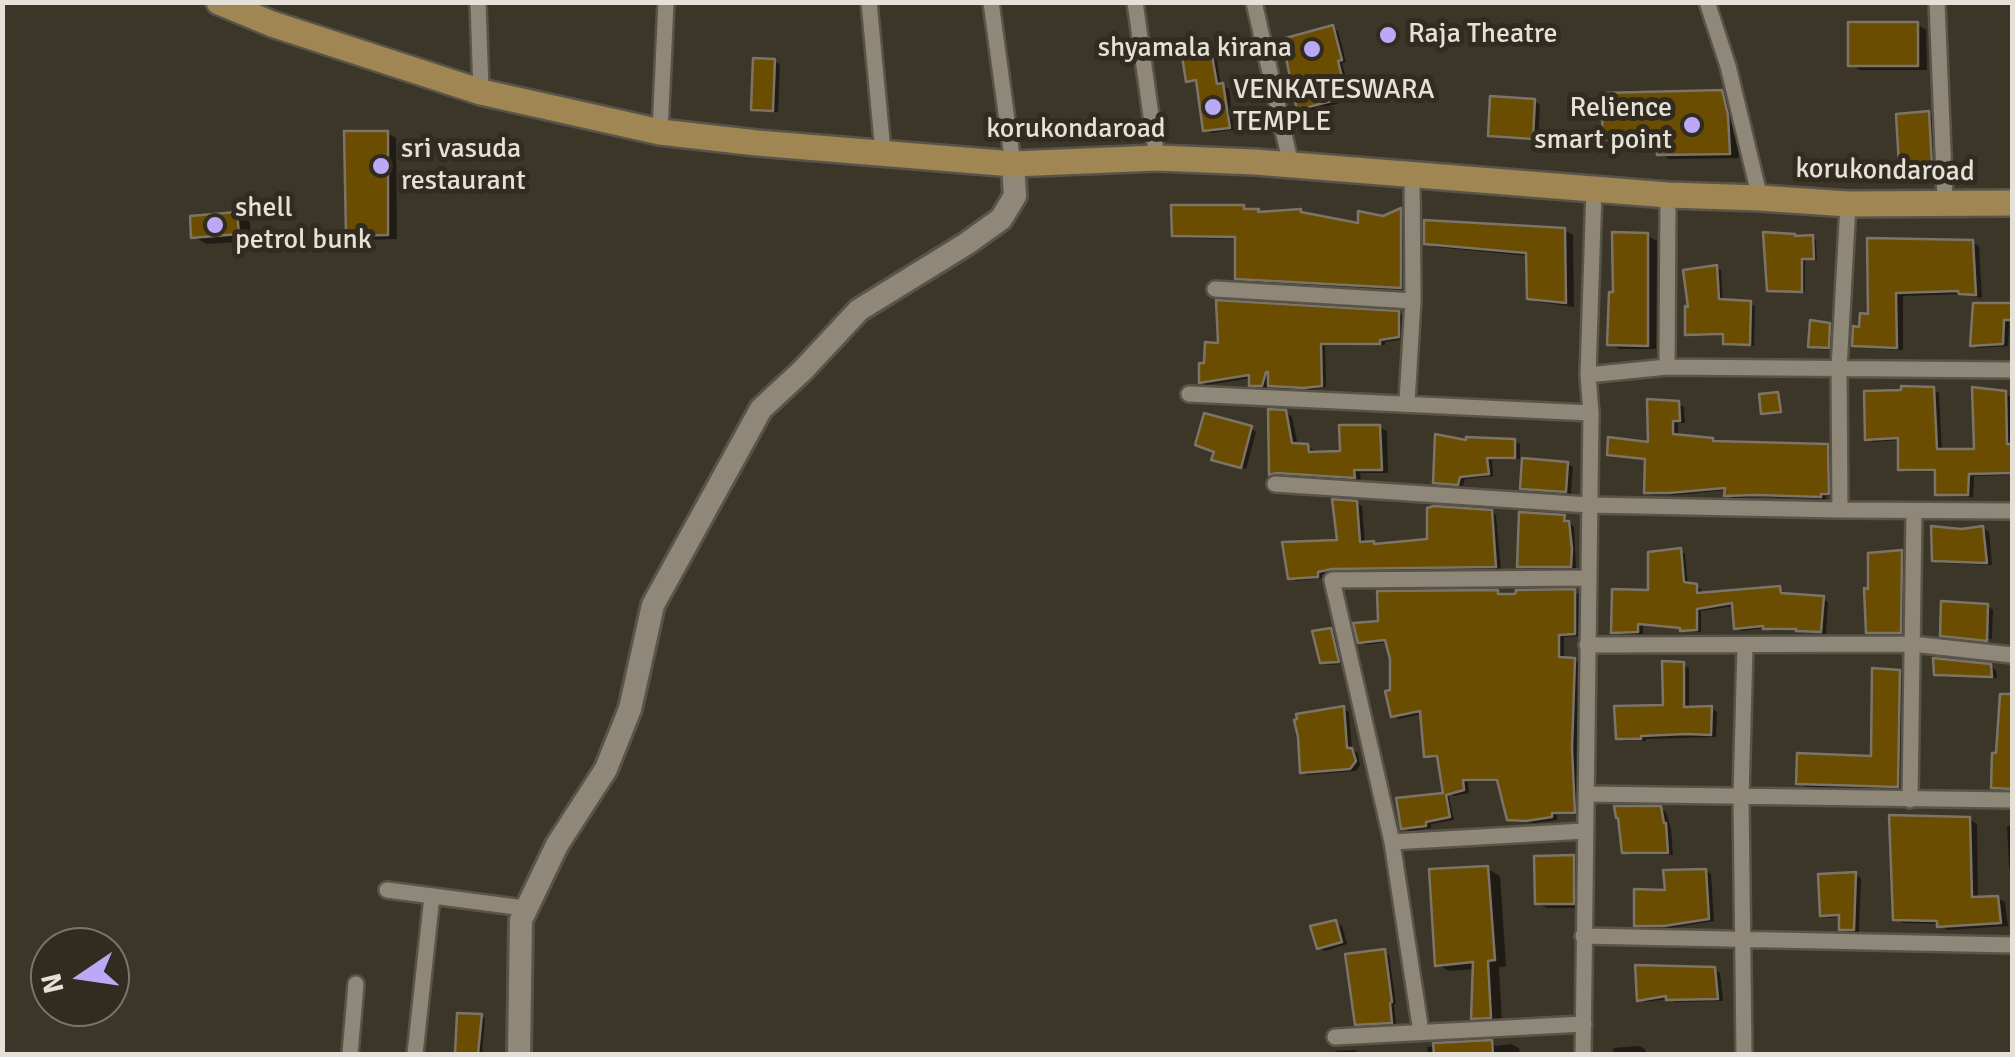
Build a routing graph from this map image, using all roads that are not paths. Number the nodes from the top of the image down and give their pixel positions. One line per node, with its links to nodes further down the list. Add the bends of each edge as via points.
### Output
1 (219, 2): 10 (main road, korukondaroad)
2 (478, 2): 10 (street)
3 (666, 2): 11 (street)
4 (870, 2): 12 (street)
5 (991, 2): 14 (street)
6 (1136, 2): 13 (street)
7 (1254, 2): 15 (street)
8 (1707, 2): 19 (street)
9 (1937, 2): 20 (street)
10 (481, 92): 11 (main road, korukondaroad)
11 (660, 132): 12 (main road, korukondaroad)
12 (883, 152): 14 (main road, korukondaroad)
13 (1157, 158): 14 (main road, korukondaroad); 15 (main road, korukondaroad)
14 (1013, 164): 50 (main road, via 1015,196 1001,220 860,310 760,408 653,605 630,708 606,769)
15 (1291, 165): 16 (main road, korukondaroad)
16 (1412, 174): 17 (main road, korukondaroad); 24 (street)
17 (1594, 190): 18 (main road, korukondaroad); 28 (street)
18 (1668, 196): 19 (main road, korukondaroad); 25 (street)
19 (1760, 198): 22 (main road, korukondaroad)
20 (1945, 202): 21 (main road, korukondaroad); 22 (main road, korukondaroad)
21 (2012, 203)
22 (1848, 204): 26 (street)
23 (1215, 289): 24 (street)
24 (1413, 301): 30 (street)
25 (1667, 367): 26 (street); 28 (street)
26 (1839, 369): 27 (street); 34 (street)
27 (2012, 370)
28 (1588, 375): 31 (street)
29 (1190, 394): 30 (street)
30 (1408, 402): 31 (street)
31 (1591, 412): 33 (street)
32 (1275, 484): 33 (street)
33 (1590, 505): 34 (street); 37 (street)
34 (1840, 510): 36 (street)
35 (2012, 510): 36 (street)
36 (1914, 511): 38 (street)
37 (1588, 578): 40 (street); 47 (street, via 1332,580)
38 (1912, 644): 39 (street); 41 (street); 44 (street)
39 (1745, 645): 40 (street); 43 (street)
40 (1587, 646): 42 (street)
41 (2012, 655)
42 (1586, 794): 43 (street); 46 (street)
43 (1741, 797): 44 (street); 52 (street)
44 (1910, 800): 45 (street)
45 (2012, 800)
46 (1584, 830): 47 (street); 51 (street)
47 (1392, 842): 56 (street)
48 (386, 890): 49 (street)
49 (432, 896): 50 (street); 59 (street)
50 (524, 908): 60 (main road)
51 (1583, 936): 52 (street); 55 (street)
52 (1742, 938): 53 (street); 62 (street)
53 (2012, 945)
54 (356, 984): 58 (street)
55 (1584, 1024): 56 (street); 61 (street)
56 (1420, 1032): 57 (street)
57 (1336, 1037)
58 (350, 1054)
59 (414, 1054)
60 (518, 1054)
61 (1584, 1054)
62 (1744, 1054)

